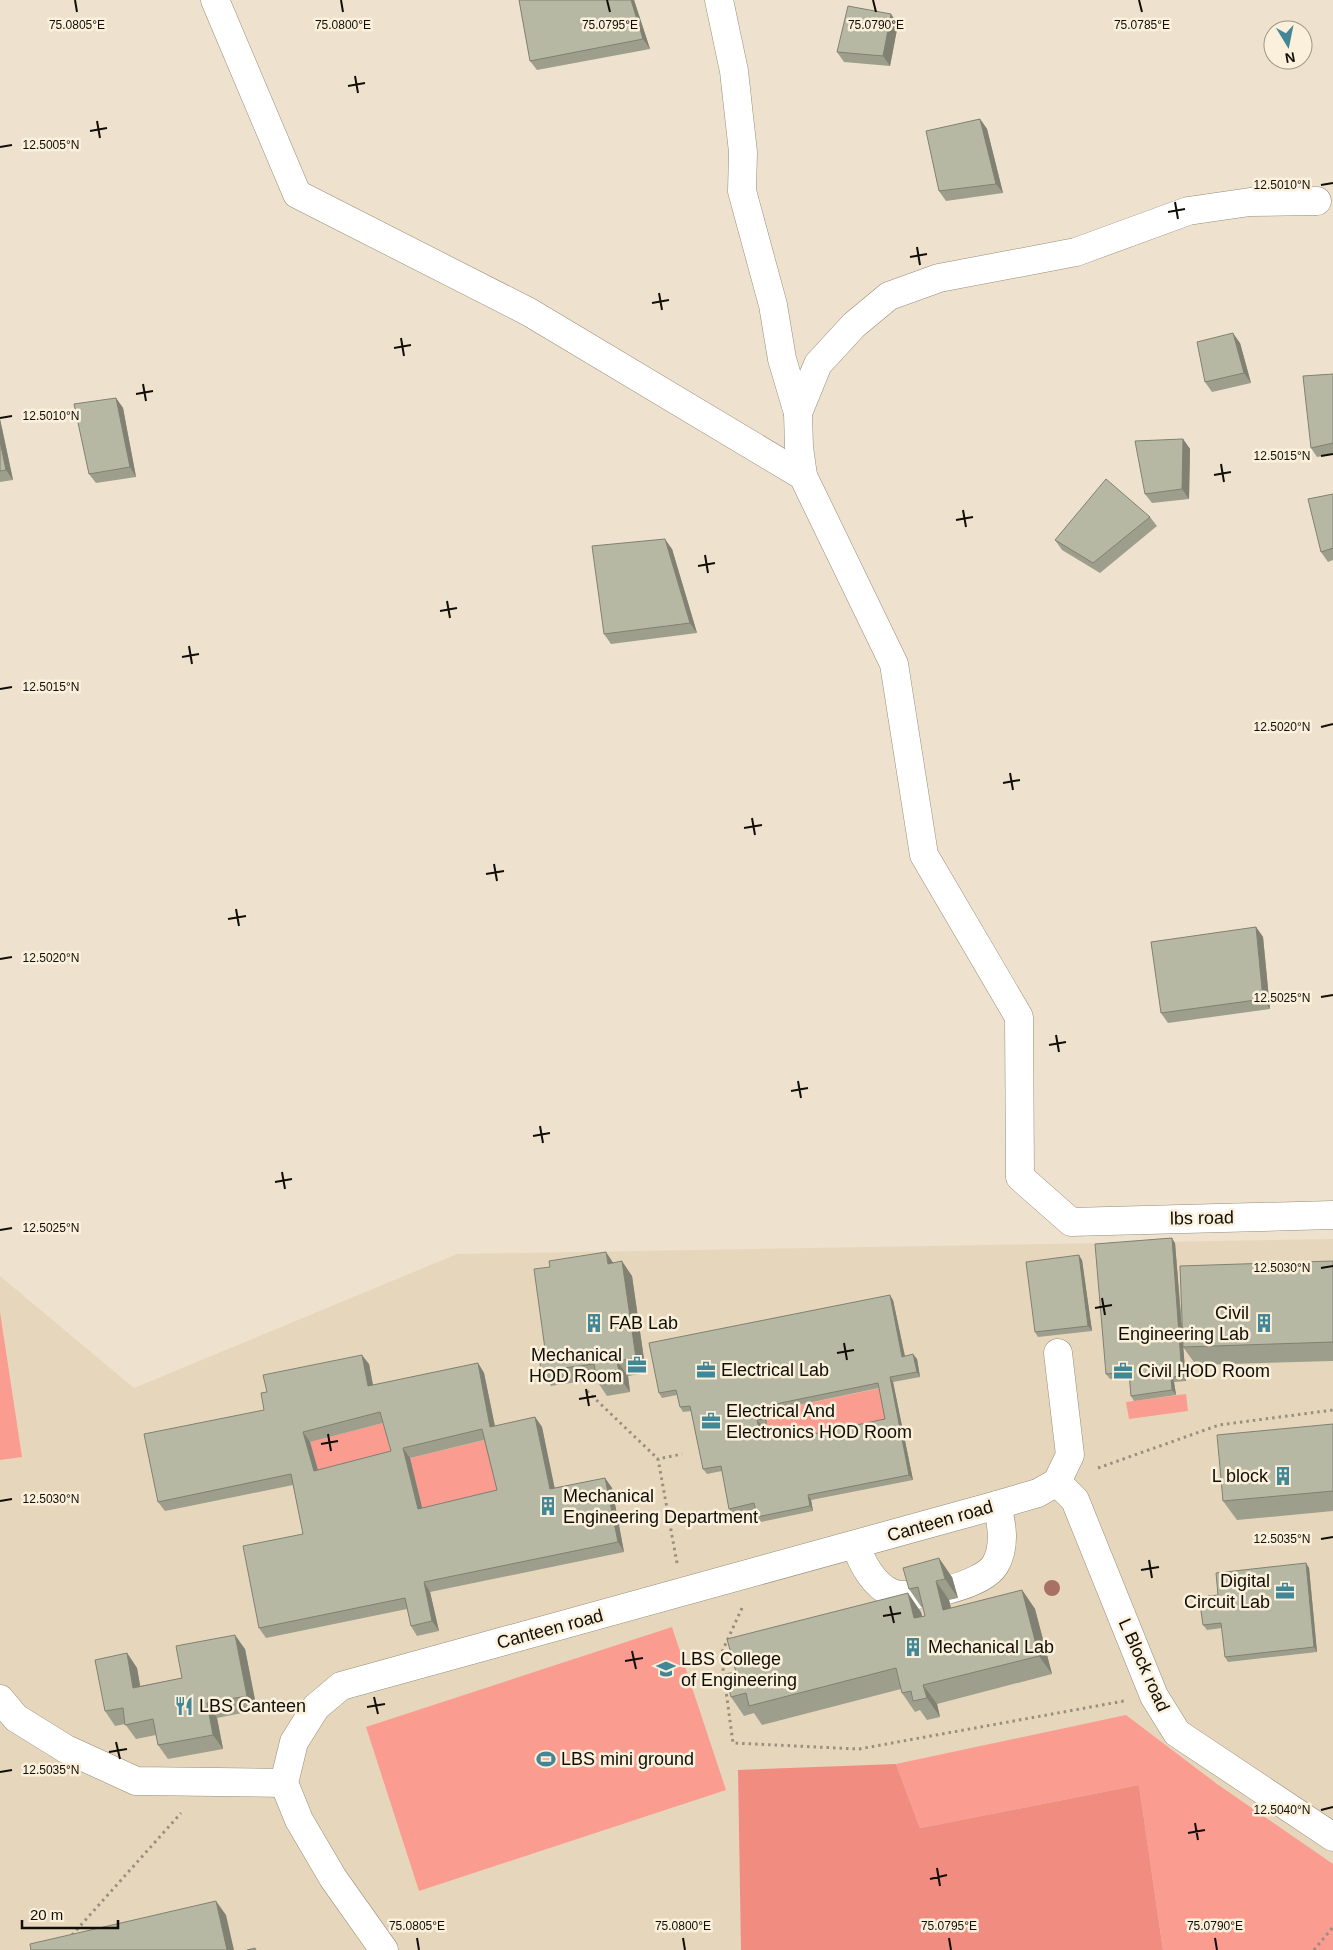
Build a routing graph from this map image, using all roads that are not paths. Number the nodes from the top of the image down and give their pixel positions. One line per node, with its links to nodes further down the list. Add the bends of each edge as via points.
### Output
1 (215, 0): 5 (street, via 297,194 529,312)
2 (718, 0): 4 (street, via 734,71 743,152 742,191)
3 (1317, 201): 4 (street, via 1250,202 1188,211 1076,252 939,278 889,296 854,325 818,364)
4 (798, 413): 5 (street)
5 (803, 476): 6 (street, lbs road, via 894,664 924,855 1019,1017 1020,1177 1071,1222)
6 (1333, 1215)
7 (1058, 1353): 8 (street, via 1070,1455)
8 (1057, 1482): 9 (street, Canteen road, via 1038,1493); 13 (street, L Block road, via 1075,1500 1154,1696 1177,1733)
9 (997, 1505): 10 (street, Canteen road); 10 (street, via 1002,1542 995,1565 979,1580 955,1587 918,1595 892,1593 868,1570)
10 (856, 1545): 12 (street, Canteen road, via 341,1686 316,1707 294,1742)
11 (0, 1699): 12 (street, via 16,1718 66,1749 136,1781)
12 (284, 1783): 14 (street, via 299,1820)
13 (1333, 1837)
14 (384, 1950)

